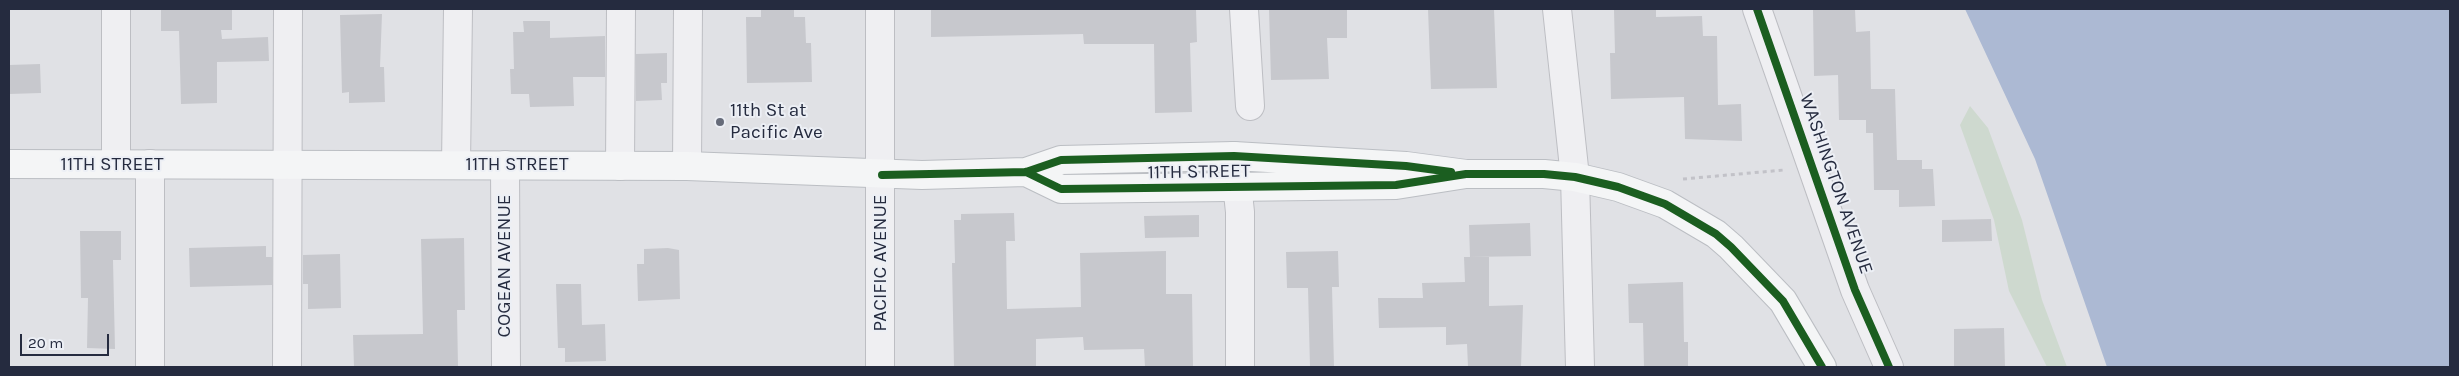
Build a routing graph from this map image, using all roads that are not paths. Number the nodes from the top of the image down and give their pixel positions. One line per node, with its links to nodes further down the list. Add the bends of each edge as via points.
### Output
1 (116, 9): 13 (street)
2 (288, 9): 15 (street)
3 (458, 9): 16 (street)
4 (621, 9): 18 (street)
5 (688, 9): 19 (street)
6 (880, 9): 22 (street, PACIFIC AVENUE)
7 (1244, 9): 10 (street)
8 (1557, 9): 23 (street)
9 (1757, 9): 32 (street, WASHINGTON AVENUE, via 1856,290)
10 (1250, 106)
11 (1234, 156): 20 (main road, 11TH STREET, via 1061,160); 21 (main road, 11TH STREET, via 1406,166); 24 (street)
12 (9, 164): 13 (main road, 11TH STREET)
13 (116, 164): 14 (main road, 11TH STREET)
14 (150, 164): 15 (main road, 11TH STREET); 25 (street)
15 (288, 165): 16 (main road, 11TH STREET); 26 (street)
16 (456, 165): 17 (main road, 11TH STREET)
17 (505, 165): 18 (main road, 11TH STREET); 27 (street, COGEAN AVENUE)
18 (620, 166): 19 (main road, 11TH STREET)
19 (687, 166): 22 (main road, 11TH STREET)
20 (1026, 172): 22 (main road, 11TH STREET); 24 (main road, 11TH STREET, via 1061,189)
21 (1466, 174): 23 (main road, 11TH STREET); 24 (main road, 11TH STREET, via 1396,185)
22 (882, 175): 28 (street, PACIFIC AVENUE)
23 (1575, 177): 30 (street); 31 (main road, 11TH STREET, via 1650,198 1716,234 1783,301)
24 (1236, 187): 29 (street, via 1240,212)
25 (150, 367)
26 (287, 367)
27 (506, 367)
28 (880, 367)
29 (1240, 367)
30 (1580, 367)
31 (1822, 367)
32 (1889, 367)

